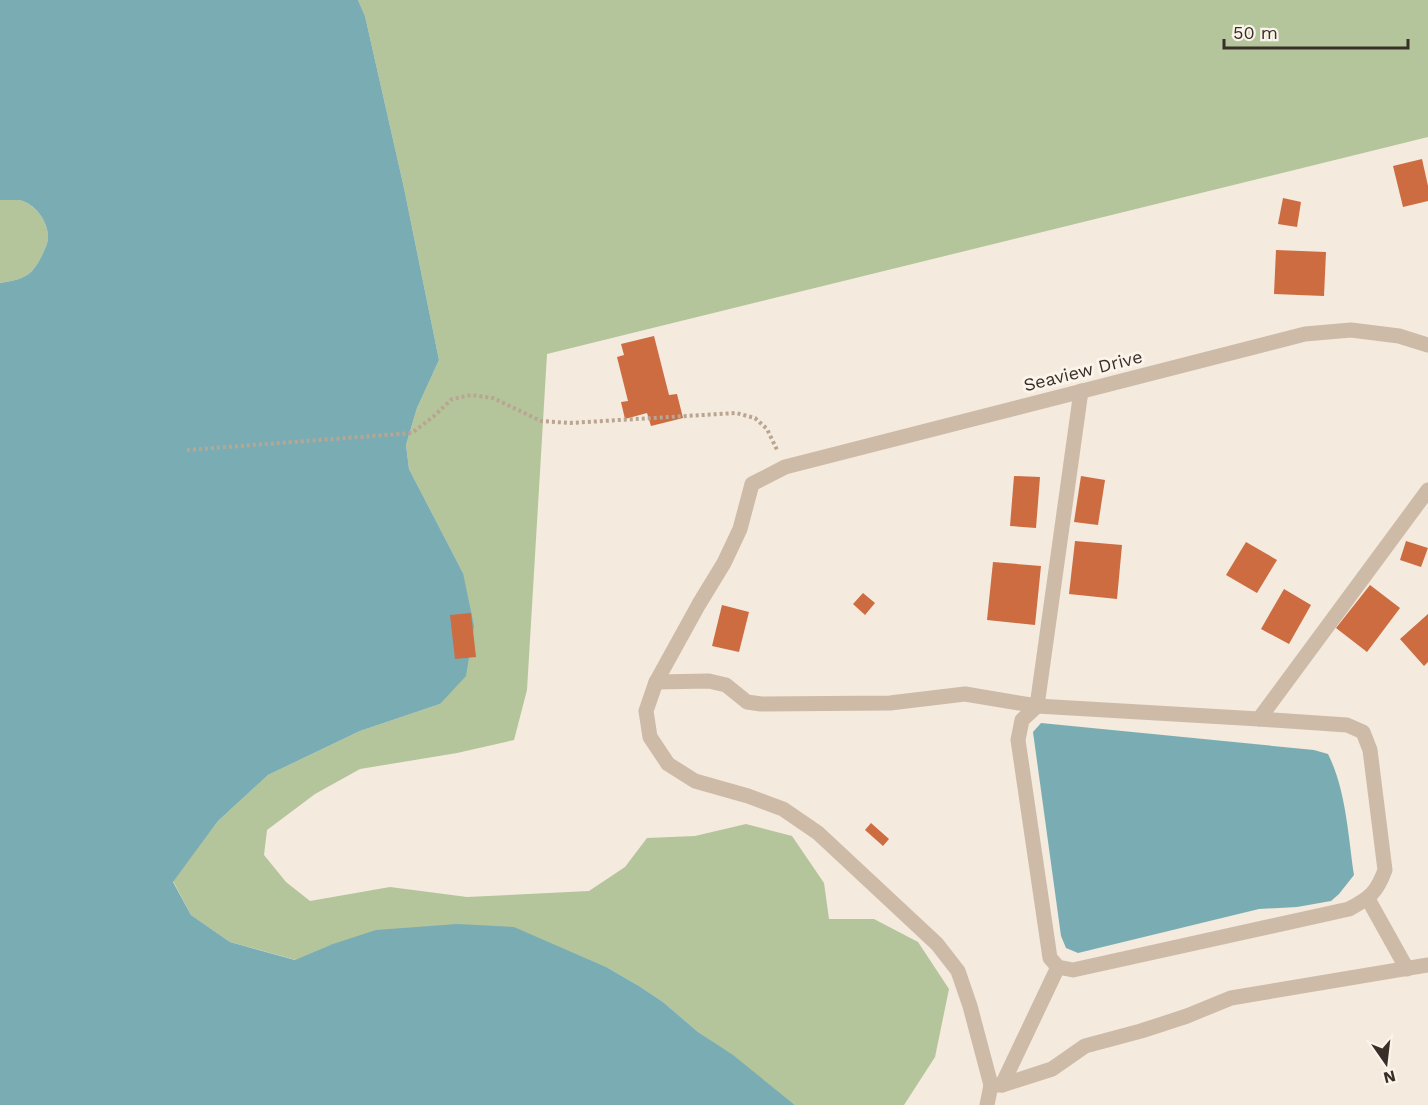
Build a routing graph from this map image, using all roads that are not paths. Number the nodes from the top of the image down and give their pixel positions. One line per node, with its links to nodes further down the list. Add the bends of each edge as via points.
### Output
1 (1428, 345): 2 (street, Seaview Drive, via 1399,336 1351,330 1305,334)
2 (1081, 391): 4 (street, Seaview Drive, via 785,467 752,484 740,529 724,563); 5 (street)
3 (1428, 490): 6 (street)
4 (656, 682): 5 (street, via 709,681 726,685 747,702 761,704 890,704 965,694); 11 (street, via 646,711 650,737 668,764 694,781 783,809 818,833 937,944 958,971)
5 (1037, 706): 6 (street); 9 (street, via 1022,720 1018,740 1050,958)
6 (1259, 719): 7 (street, via 1347,725 1363,732 1370,750 1385,870)
7 (1368, 899): 9 (street, via 1349,909 1096,965 1073,970); 10 (street)
8 (1428, 964): 10 (street)
9 (1058, 967): 11 (street)
10 (1407, 969): 11 (street, via 1231,999 1085,1046 1052,1069)
11 (997, 1085): 12 (street)
12 (987, 1105)

